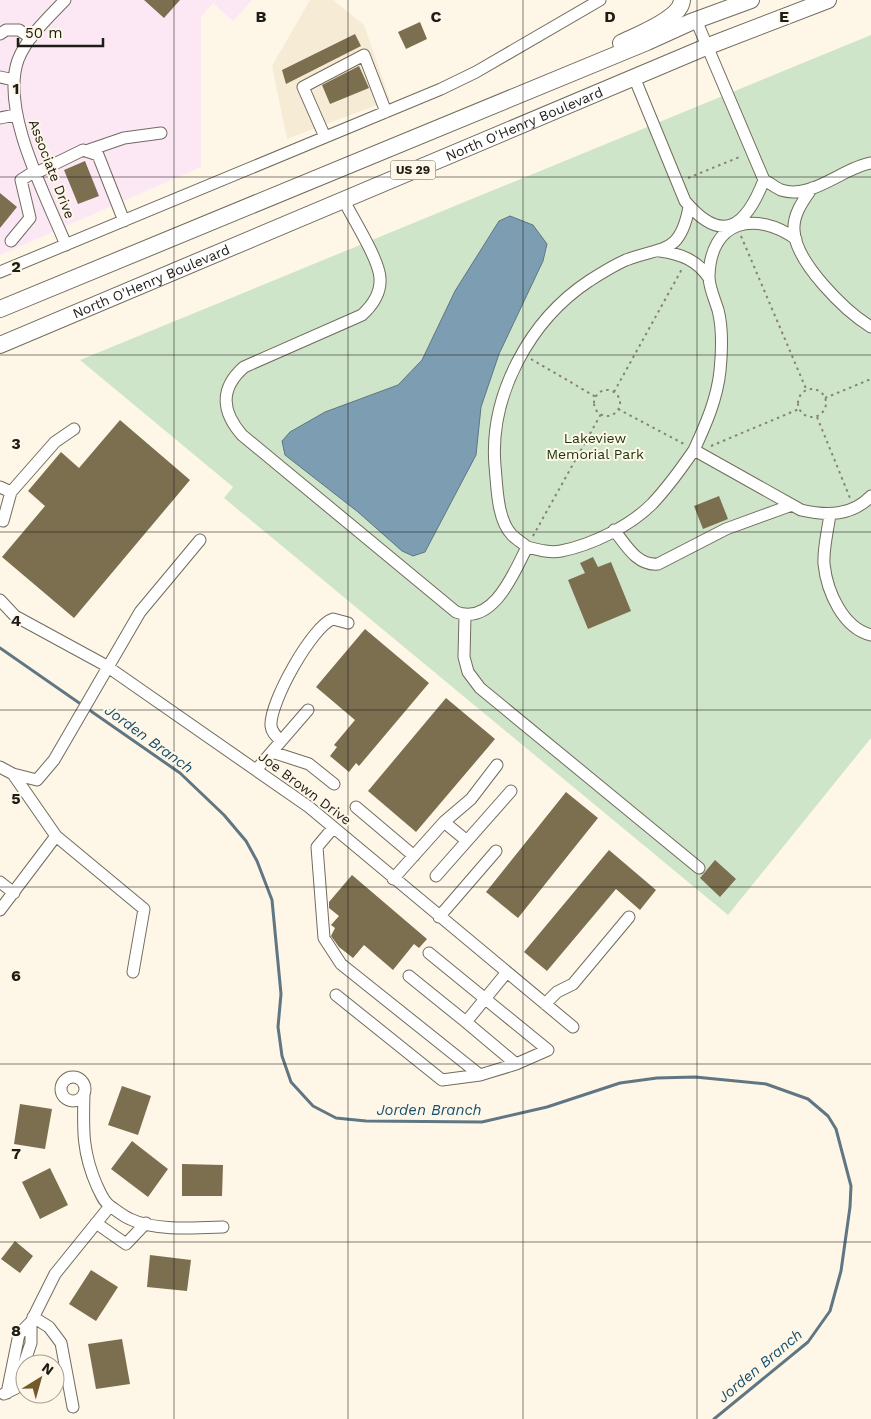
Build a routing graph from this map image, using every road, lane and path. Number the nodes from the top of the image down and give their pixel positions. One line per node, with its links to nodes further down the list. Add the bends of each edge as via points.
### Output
1 (48, 0): 6 (street)
2 (600, 0): 15 (street, via 476,72)
3 (682, 0): 14 (highway, via 678,11 669,18)
4 (751, 0): 7 (highway, North O'Henry Boulevard / US 29)
5 (828, 0): 10 (highway, North O'Henry Boulevard / US 29)
6 (61, 4): 9 (street, Associate Drive)
7 (696, 20): 10 (street); 14 (highway, North O'Henry Boulevard / US 29)
8 (0, 34): 9 (street, via 6,30 19,30)
9 (31, 38): 13 (street, Associate Drive, via 18,59)
10 (706, 48): 12 (highway, North O'Henry Boulevard / US 29); 21 (street)
11 (0, 77): 13 (street)
12 (634, 77): 25 (street); 27 (highway, North O'Henry Boulevard / US 29)
13 (14, 80): 16 (street, Associate Drive)
14 (523, 93): 38 (highway, North O'Henry Boulevard / US 29)
15 (386, 112): 19 (street); 19 (street, via 364,55 304,87)
16 (15, 115): 17 (street); 23 (street, Associate Drive)
17 (0, 118)
18 (161, 133): 20 (street, via 124,138)
19 (326, 137): 29 (street)
20 (89, 150): 23 (street); 29 (street, via 98,155)
21 (752, 152): 24 (street); 25 (path)
22 (871, 163): 26 (street, via 859,165)
23 (36, 172): 32 (street, via 21,180 30,218); 33 (street, Associate Drive)
24 (764, 180): 26 (street, via 781,190 796,193); 30 (street, via 756,200)
25 (677, 182): 28 (street)
26 (812, 188): 31 (street, via 798,207 794,229)
27 (343, 199): 40 (highway, North O'Henry Boulevard / US 29); 64 (street, via 380,277 372,306 362,315 244,367 228,388 226,411 242,435 435,596)
28 (689, 207): 30 (street, via 709,223 726,228); 34 (street, via 686,225 675,241)
29 (124, 221): 33 (street)
30 (734, 226): 31 (street, via 763,223); 37 (street, via 713,254); 43 (path)
31 (796, 239): 39 (street, via 814,272 840,302)
32 (11, 241)
33 (66, 245): 36 (street)
34 (660, 251): 35 (street); 41 (street, via 625,260 588,282 559,304)
35 (687, 258): 37 (street); 44 (path)
36 (0, 272)
37 (709, 278): 52 (street, via 718,312 720,370 708,420)
38 (0, 309)
39 (871, 327)
40 (0, 345)
41 (522, 354): 45 (path); 62 (street, via 502,400 495,461 503,518 511,534)
42 (871, 379): 46 (path)
43 (807, 391): 46 (path, via 818,390); 48 (path, via 799,399)
44 (614, 392): 45 (path, via 604,391); 47 (path, via 620,400)
45 (596, 397): 49 (path, via 596,408)
46 (825, 398): 50 (path, via 825,409)
47 (618, 409): 49 (path, via 609,415); 52 (path)
48 (799, 409): 50 (path, via 805,416); 52 (path, via 710,447)
49 (601, 414): 62 (path)
50 (817, 417): 57 (path)
51 (74, 429): 54 (street, via 55,442)
52 (694, 450): 56 (street); 60 (street, via 650,505)
53 (0, 487): 54 (street)
54 (11, 492): 59 (street)
55 (871, 496): 57 (street)
56 (792, 505): 58 (street, via 808,512); 60 (street, via 726,529 658,564 649,565 636,557)
57 (855, 508): 58 (street)
58 (830, 514): 66 (street, via 824,564 831,592 846,619 860,632)
59 (3, 521)
60 (614, 530): 62 (street, via 561,551)
61 (200, 540): 67 (street, via 140,612)
62 (528, 547): 64 (street, via 503,592 479,613)
63 (0, 600): 67 (street, Joe Brown Drive, via 15,616)
64 (465, 615): 84 (street, via 464,657 468,672 480,688)
65 (348, 623): 69 (street, via 334,619 323,625 284,682 271,723 272,732)
66 (871, 635)
67 (109, 668): 73 (street, Joe Brown Drive); 74 (street, via 54,760 36,780)
68 (308, 710): 69 (street)
69 (281, 741): 70 (street)
70 (272, 752): 73 (street); 75 (street, via 309,764)
71 (497, 765): 78 (street, via 471,799)
72 (0, 767): 74 (street)
73 (256, 770): 79 (street, Joe Brown Drive)
74 (13, 774): 80 (street)
75 (334, 784)
76 (511, 791): 81 (street)
77 (356, 807): 83 (street)
78 (444, 822): 81 (street); 83 (street)
79 (333, 828): 86 (street, Joe Brown Drive); 102 (street, via 317,848 324,938 341,964)
80 (56, 836): 88 (street); 93 (street, via 144,909)
81 (467, 841): 85 (street)
82 (496, 851): 90 (street)
83 (414, 856): 86 (street)
84 (699, 868)
85 (436, 876)
86 (394, 879): 90 (street, Joe Brown Drive)
87 (0, 882): 88 (street)
88 (14, 893): 89 (street)
89 (0, 910)
90 (439, 917): 94 (street, Joe Brown Drive)
91 (628, 917): 98 (street, via 573,984 557,992)
92 (429, 954): 97 (street)
93 (134, 972)
94 (506, 972): 97 (street); 98 (street, Joe Brown Drive)
95 (409, 976): 99 (street)
96 (336, 995): 102 (street, via 442,1080)
97 (485, 998): 99 (street); 101 (street, via 548,1050)
98 (545, 1004): 100 (street, Joe Brown Drive)
99 (466, 1022): 101 (street)
100 (573, 1027)
101 (516, 1064): 102 (street)
102 (480, 1075)
103 (84, 1093): 104 (street, via 87,1164 104,1202)
104 (110, 1206): 105 (street); 106 (street, via 131,1220)
105 (96, 1223): 106 (street, via 126,1244); 108 (street, via 55,1274)
106 (146, 1223): 107 (street, via 186,1228)
107 (223, 1227)
108 (32, 1320): 109 (street, via 19,1334); 110 (street, via 50,1327 62,1344)
109 (8, 1392)
110 (72, 1407)

